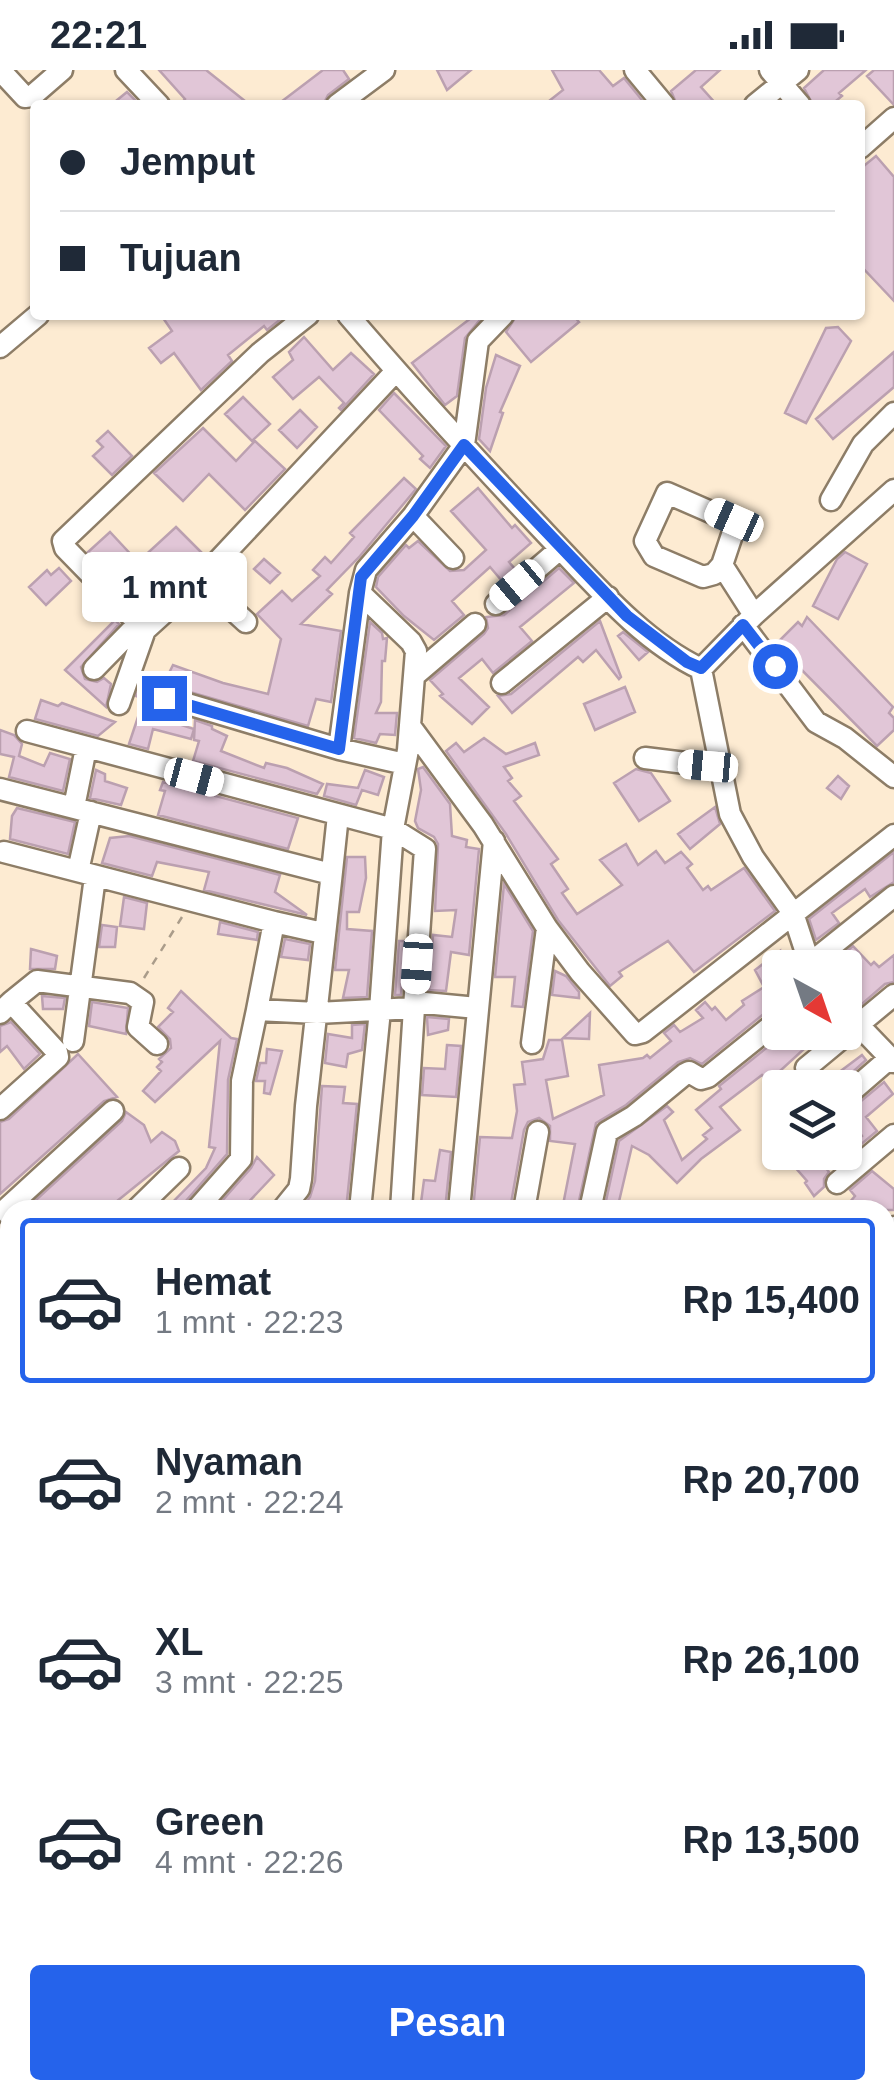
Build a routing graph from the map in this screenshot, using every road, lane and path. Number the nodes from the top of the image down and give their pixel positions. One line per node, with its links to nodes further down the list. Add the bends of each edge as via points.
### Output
1 (0, 70): 2 (street, via 25,97)
2 (62, 70)
3 (126, 70): 9 (street)
4 (384, 70): 7 (street)
5 (635, 70): 11 (street)
6 (798, 70): 8 (street)
7 (361, 76): 10 (street)
8 (775, 77): 12 (street); 13 (street)
9 (154, 100)
10 (340, 100)
11 (660, 100)
12 (759, 100)
13 (796, 100)
14 (894, 118): 15 (street)
15 (865, 144)
16 (32, 320): 20 (street)
17 (302, 320): 37 (street, via 64,541)
18 (352, 320): 21 (street)
19 (498, 320): 23 (street, via 478,341)
20 (0, 347)
21 (396, 371): 23 (street); 30 (street)
22 (894, 413): 25 (street, via 863,444)
23 (464, 445): 26 (street); 27 (street)
24 (894, 490): 34 (street)
25 (831, 500)
26 (413, 516): 28 (street); 31 (street, via 366,570)
27 (560, 548): 32 (street); 33 (street)
28 (453, 558)
29 (722, 565): 29 (street, via 736,523 667,493 645,540 648,549 703,577); 34 (street)
30 (200, 580): 35 (street); 37 (street)
31 (360, 593): 40 (street, via 411,642); 47 (street)
32 (608, 597): 38 (street); 41 (street)
33 (496, 604)
34 (748, 620): 38 (street); 51 (street, via 816,722)
35 (246, 622)
36 (474, 624): 40 (street)
37 (141, 628): 39 (street); 43 (street)
38 (701, 668): 50 (street)
39 (94, 669)
40 (414, 676): 44 (street)
41 (502, 683)
42 (164, 698): 47 (street)
43 (119, 704)
44 (410, 726): 49 (street); 57 (street)
45 (27, 731): 46 (street)
46 (86, 748): 53 (street); 54 (street)
47 (339, 749): 49 (street)
48 (646, 758): 50 (street)
49 (405, 764): 55 (street)
50 (718, 767): 63 (street, via 730,814)
51 (894, 777)
52 (0, 789): 53 (street)
53 (82, 810): 59 (street); 60 (street, via 318,868)
54 (338, 815): 55 (street); 60 (street)
55 (393, 830): 72 (street, via 425,848); 76 (street)
56 (894, 835): 63 (street)
57 (494, 841): 65 (street); 74 (street)
58 (4, 852): 59 (street)
59 (86, 874): 62 (street); 69 (street)
60 (330, 880): 66 (street)
61 (894, 896): 68 (street)
62 (188, 902): 64 (street); 70 (path)
63 (793, 914): 65 (street, via 634,1034); 67 (street)
64 (274, 922): 66 (street); 75 (street)
65 (547, 928): 82 (street)
66 (323, 933): 78 (street)
67 (805, 950)
68 (829, 950)
69 (82, 986): 70 (street); 73 (street, via 35,982); 81 (street)
70 (134, 994): 83 (street, via 143,1002 138,1027)
71 (894, 995): 77 (street)
72 (414, 1005): 74 (street); 76 (street); 99 (street)
73 (6, 1008): 88 (street, via 58,1056)
74 (477, 1008): 100 (street)
75 (257, 1010): 78 (street); 96 (street, via 242,1081 241,1159)
76 (380, 1010): 78 (street); 98 (street)
77 (862, 1012)
78 (317, 1013): 97 (street, via 302,1179)
79 (862, 1029): 85 (street)
80 (762, 1034): 102 (street, via 708,1077 685,1074 607,1132)
81 (73, 1040)
82 (532, 1043)
83 (157, 1044)
84 (822, 1050): 86 (street)
85 (892, 1060): 87 (street)
86 (806, 1068)
87 (862, 1084)
88 (0, 1109)
89 (113, 1111): 94 (street)
90 (538, 1132): 101 (street)
91 (894, 1134): 93 (street)
92 (179, 1168): 95 (street)
93 (838, 1183)
94 (16, 1200)
95 (146, 1200)
96 (205, 1200)
97 (290, 1200)
98 (361, 1200)
99 (402, 1200)
100 (460, 1200)
101 (526, 1200)
102 (592, 1200)

